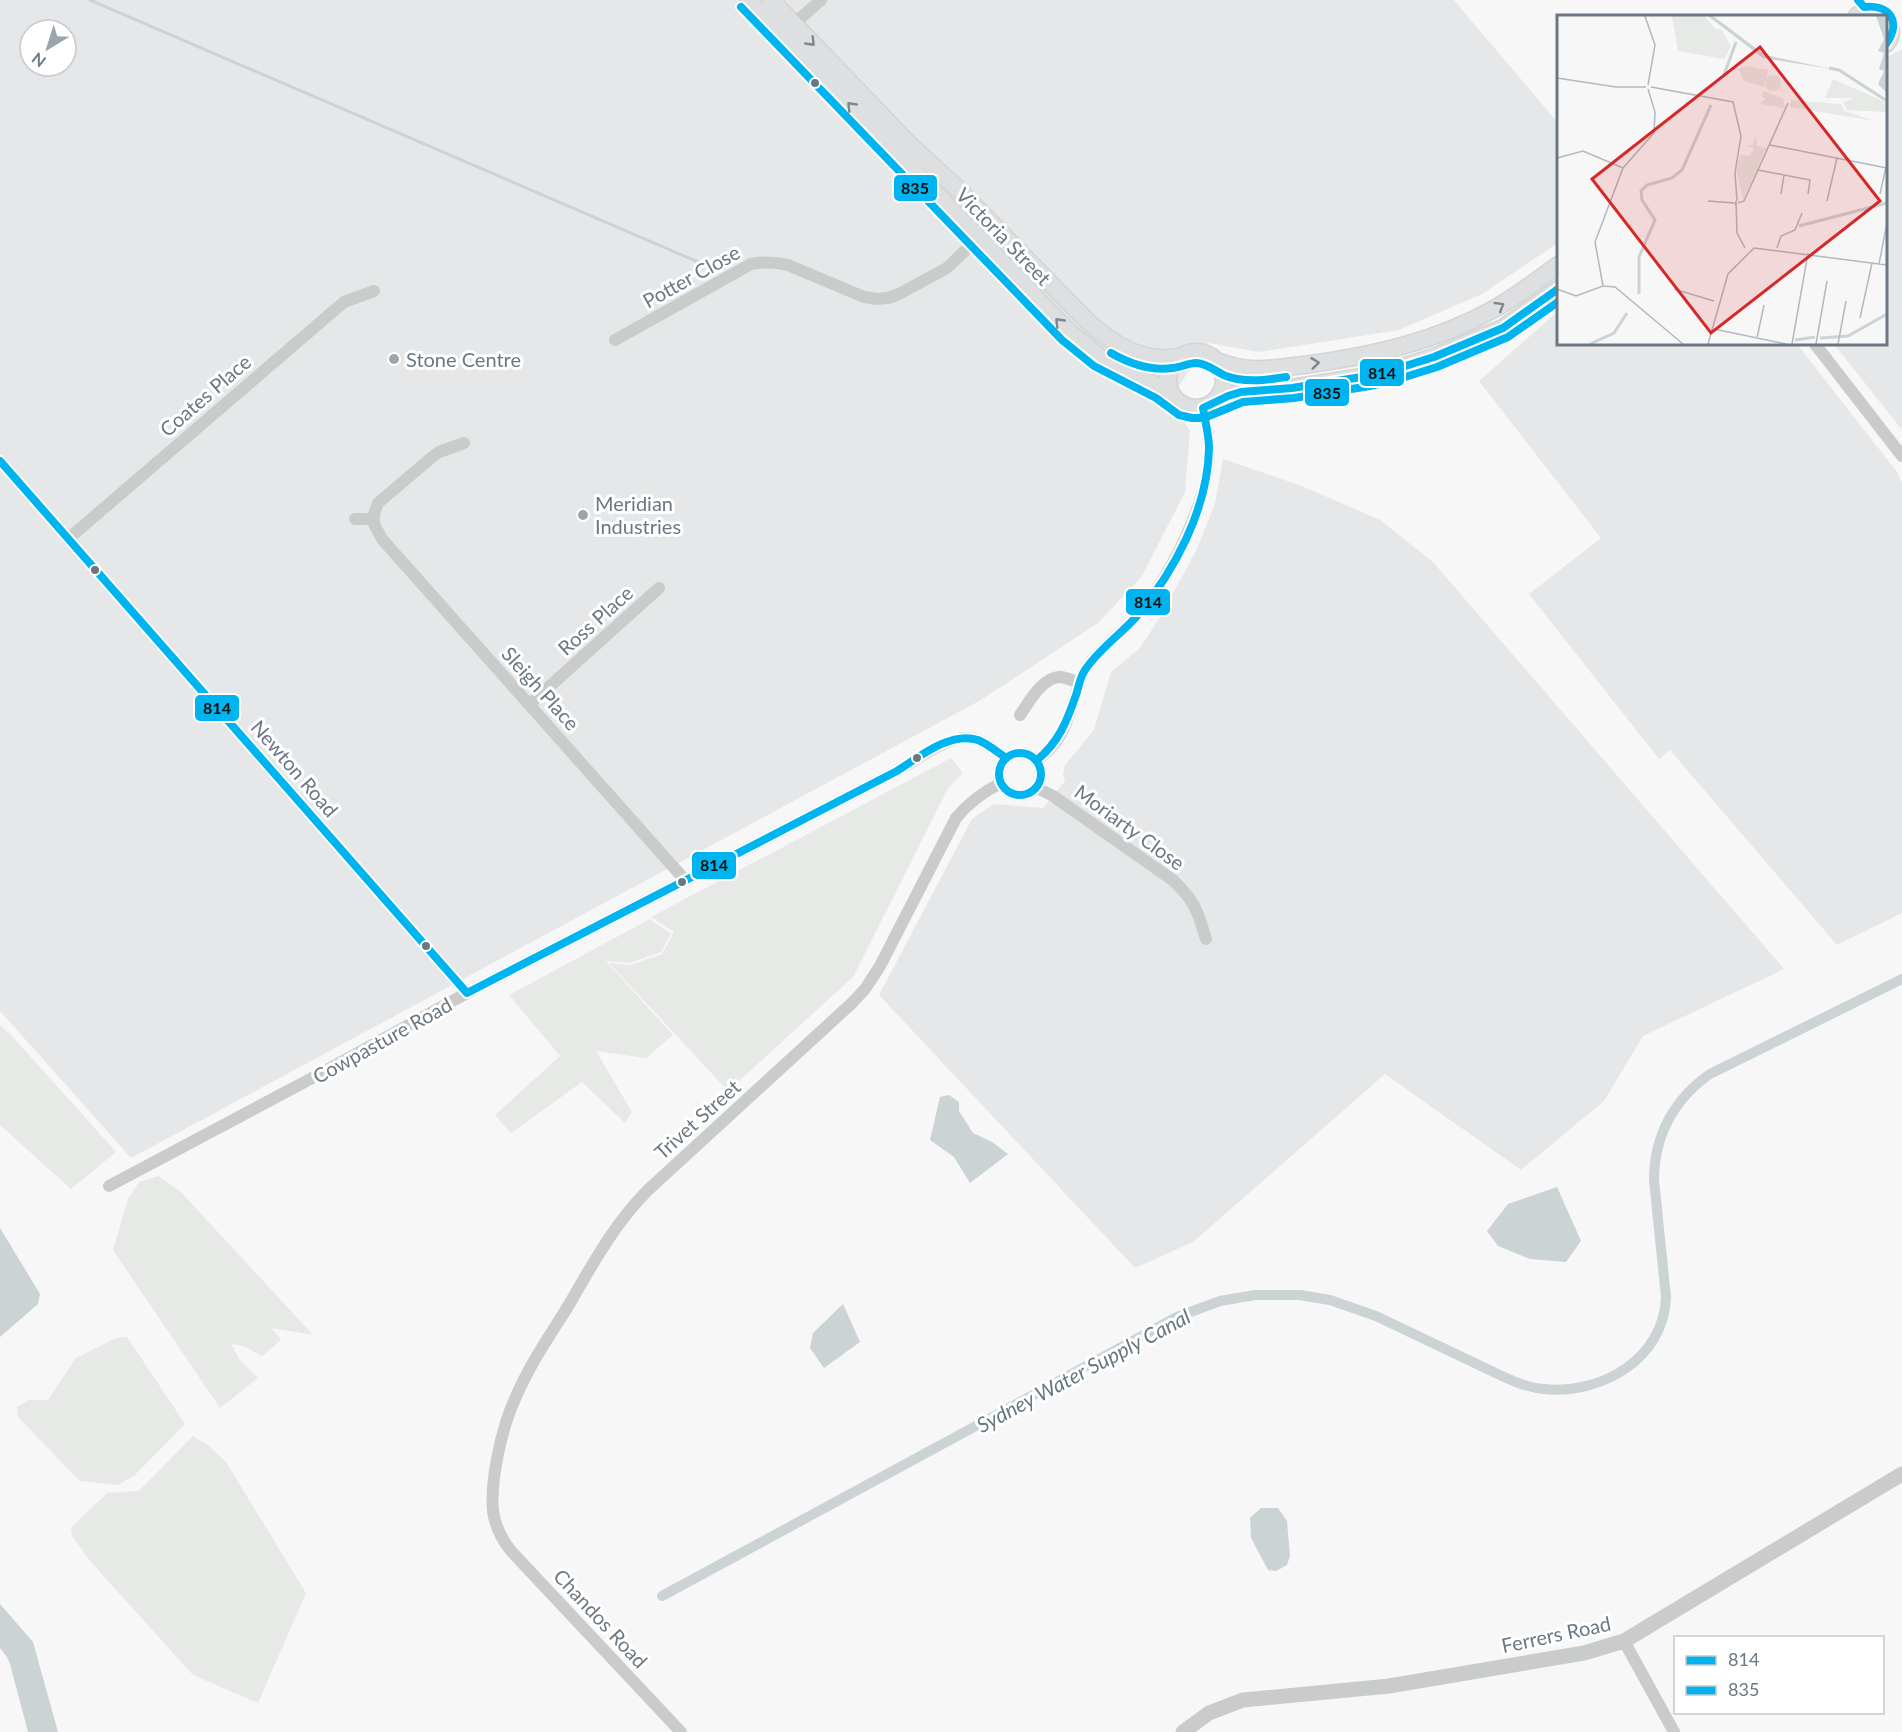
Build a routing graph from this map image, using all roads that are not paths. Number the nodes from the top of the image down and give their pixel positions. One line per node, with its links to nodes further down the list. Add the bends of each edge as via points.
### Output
1 (750, 0): 7 (main road, Victoria Street)
2 (771, 0): 7 (main road, Victoria Street)
3 (820, 0): 7 (street)
4 (1891, 1): 5 (main road); 6 (main road)
5 (1860, 8)
6 (1901, 24): 8 (main road)
7 (788, 29): 9 (main road, Victoria Street, one-way to 7); 15 (main road, Victoria Street, one-way to 15, via 960,190 1103,335 1142,356)
8 (1887, 43)
9 (978, 238): 13 (street, Potter Close, via 947,268 888,298 864,297 776,262 751,264); 17 (main road, Victoria Street, one-way to 9, via 1085,346)
10 (1557, 266): 16 (main road, one-way to 10, via 1233,368 1258,370 1341,360 1414,344 1495,309)
11 (374, 291): 24 (street, Coates Place, via 344,302)
12 (1557, 291): 18 (main road, via 1503,328 1434,357 1362,377 1241,392)
13 (615, 340)
14 (1816, 345): 20 (street)
15 (1180, 357): 16 (main road, via 1203,353); 17 (main road, via 1168,378)
16 (1217, 361): 18 (main road, via 1224,384 1217,399)
17 (1176, 400): 18 (main road, via 1193,408)
18 (1206, 406): 26 (street, via 1207,469 1191,526 1178,555 1139,614 1098,653 1083,672)
19 (464, 443): 23 (street, via 426,461 382,499)
20 (1902, 456)
21 (0, 461): 24 (street, Newton Road)
22 (355, 519): 23 (street)
23 (373, 519): 27 (street, Sleigh Place, via 382,539)
24 (68, 539): 35 (street, Newton Road)
25 (659, 588): 27 (street, Ross Place)
26 (1080, 683): 28 (street, via 1063,677 1050,681); 30 (street, via 1062,734 1049,752)
27 (530, 704): 33 (street, Sleigh Place)
28 (1020, 715)
29 (1006, 758): 30 (street, via 1018,752); 31 (street, via 999,770); 33 (street, Cowpasture Road, via 977,739 953,739)
30 (1037, 760): 32 (street, via 1042,774)
31 (1001, 783): 32 (street, via 1017,795); 38 (street, Trivet Street, via 966,805 956,818 865,990 648,1190 611,1235 511,1407 494,1487)
32 (1037, 788): 34 (street, Moriarty Close, via 1174,881 1197,908)
33 (685, 880): 35 (street, Cowpasture Road)
34 (1206, 939)
35 (467, 993): 36 (street, Cowpasture Road)
36 (110, 1186)
37 (1902, 1474): 39 (street, Ferrers Road)
38 (497, 1527): 40 (street, Chandos Road, via 512,1552)
39 (1624, 1641): 41 (street, Ferrers Road, via 1584,1653 1389,1686 1243,1700 1209,1713); 42 (street)
40 (681, 1732)
41 (1183, 1732)
42 (1674, 1732)

